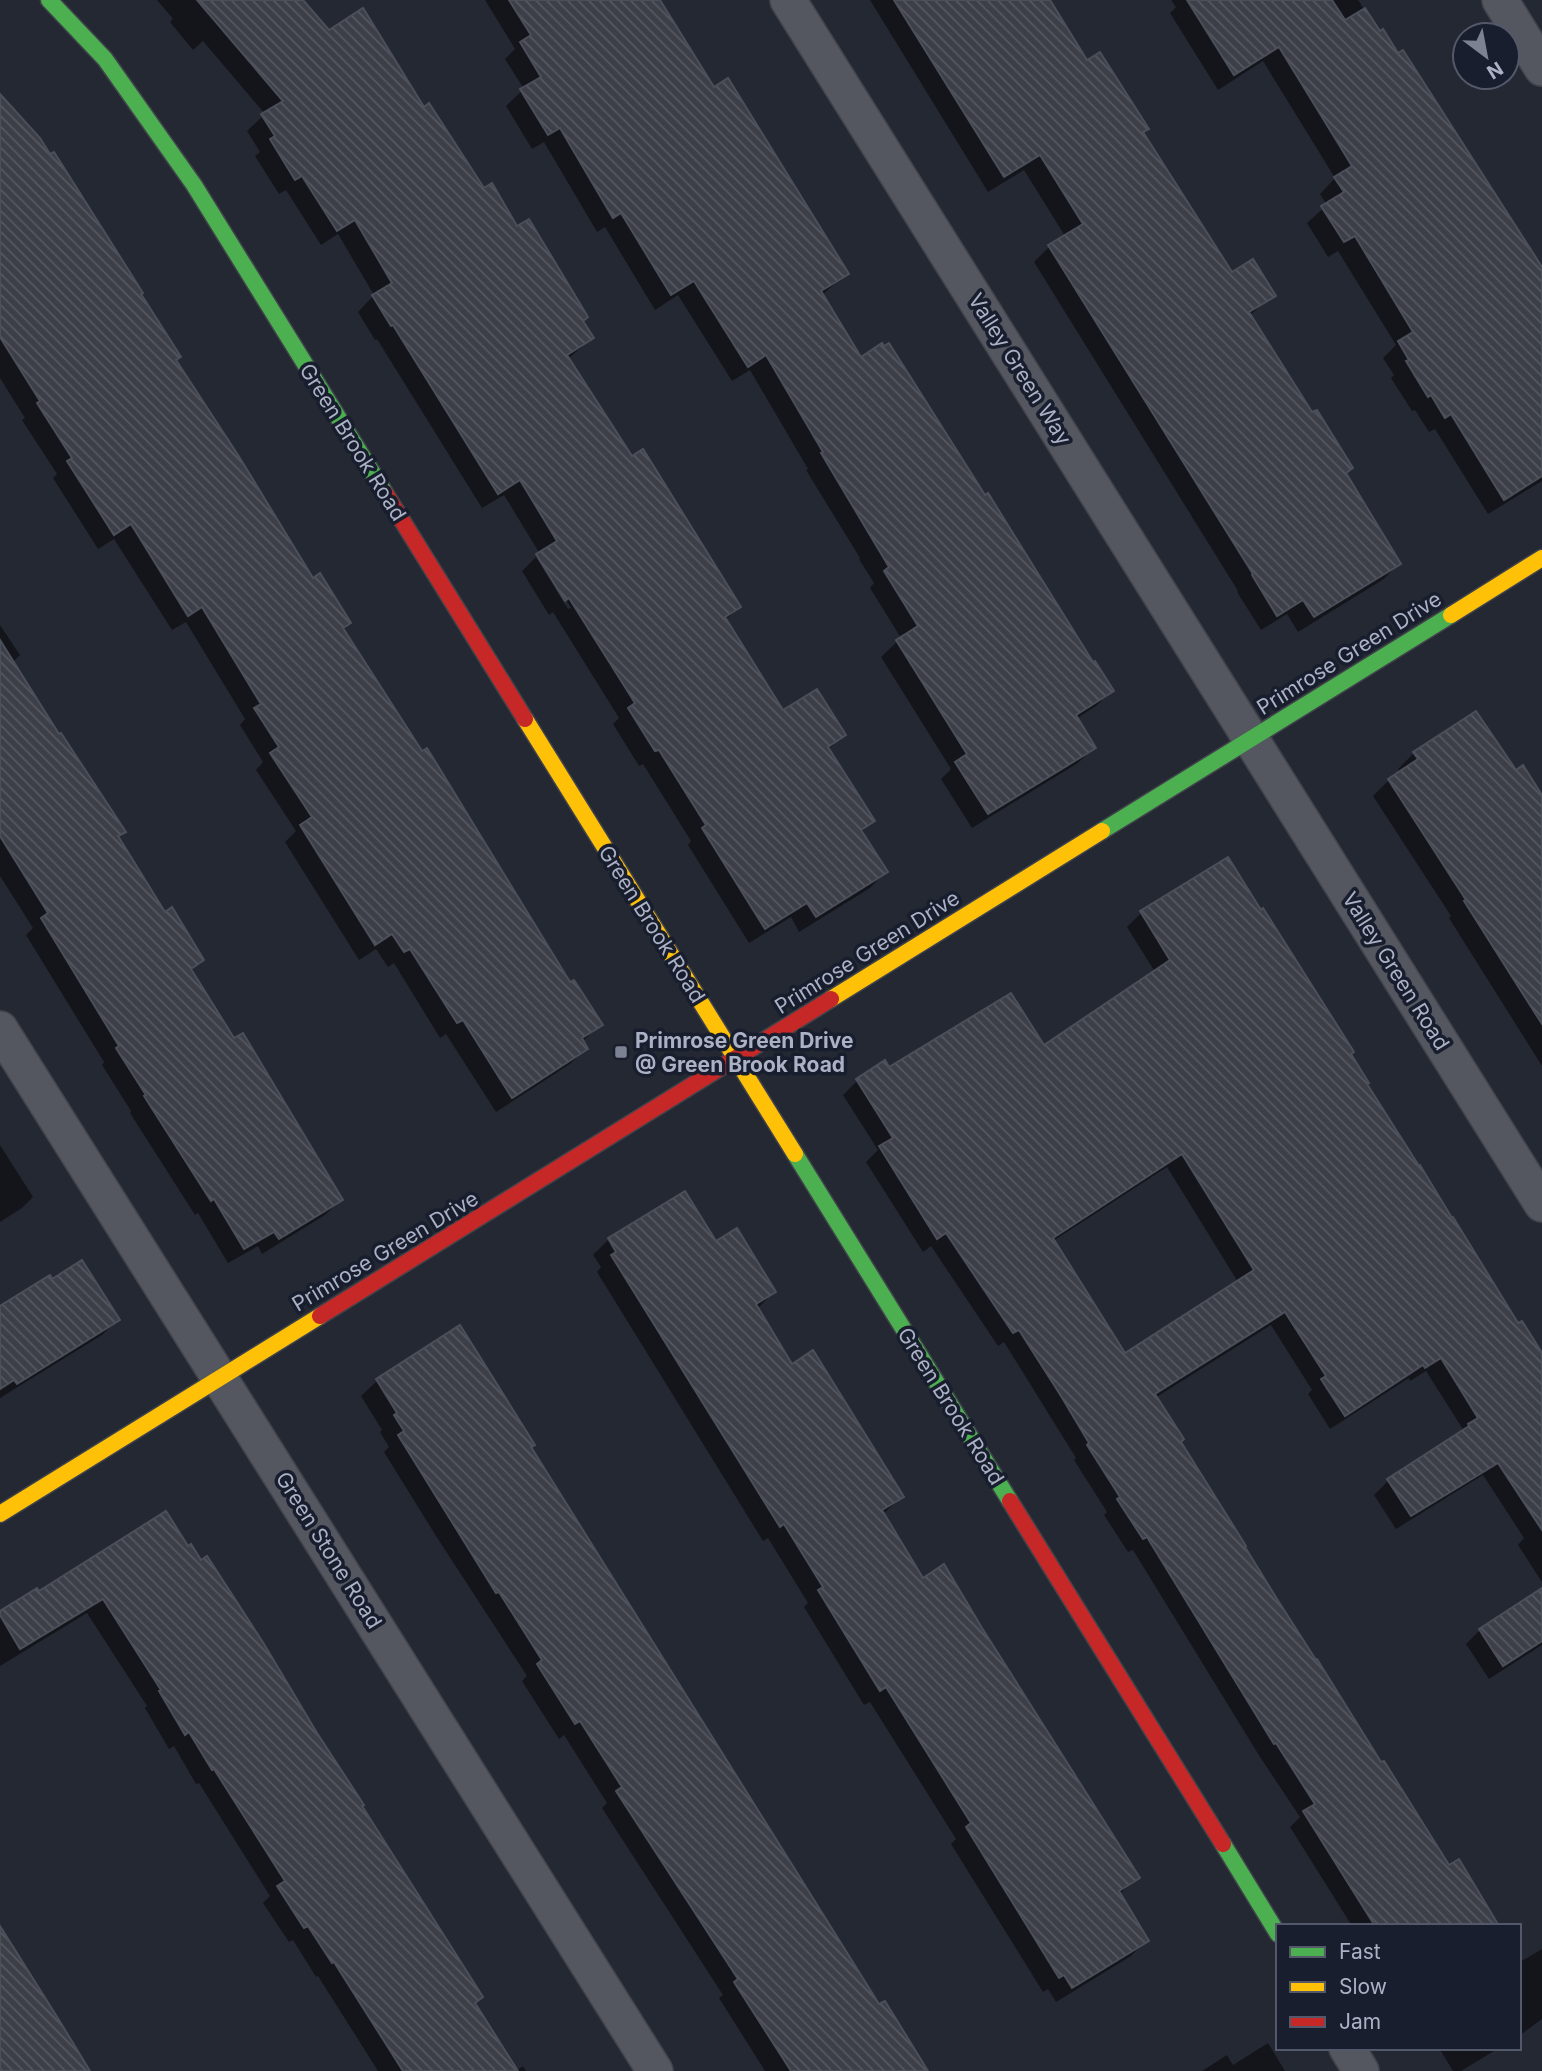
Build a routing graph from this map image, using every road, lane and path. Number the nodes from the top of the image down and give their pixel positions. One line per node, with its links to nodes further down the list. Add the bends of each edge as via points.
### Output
1 (49, 0): 8 (street, Green Brook Road, via 105,59 194,185)
2 (788, 0): 6 (street, Valley Green Way)
3 (1500, 0): 4 (street)
4 (1542, 68)
5 (1542, 558): 6 (street, Primrose Green Drive)
6 (1251, 738): 8 (street, Primrose Green Drive); 9 (street, Valley Green Road)
7 (0, 1029): 10 (street, Green Stone Road)
8 (735, 1057): 10 (street, Primrose Green Drive); 12 (street, Green Brook Road)
9 (1542, 1204)
10 (220, 1376): 11 (street, Primrose Green Drive); 14 (street, Green Stone Road)
11 (0, 1514)
12 (1276, 1931)
13 (1348, 2050): 15 (street)
14 (655, 2071)
15 (1361, 2071)

